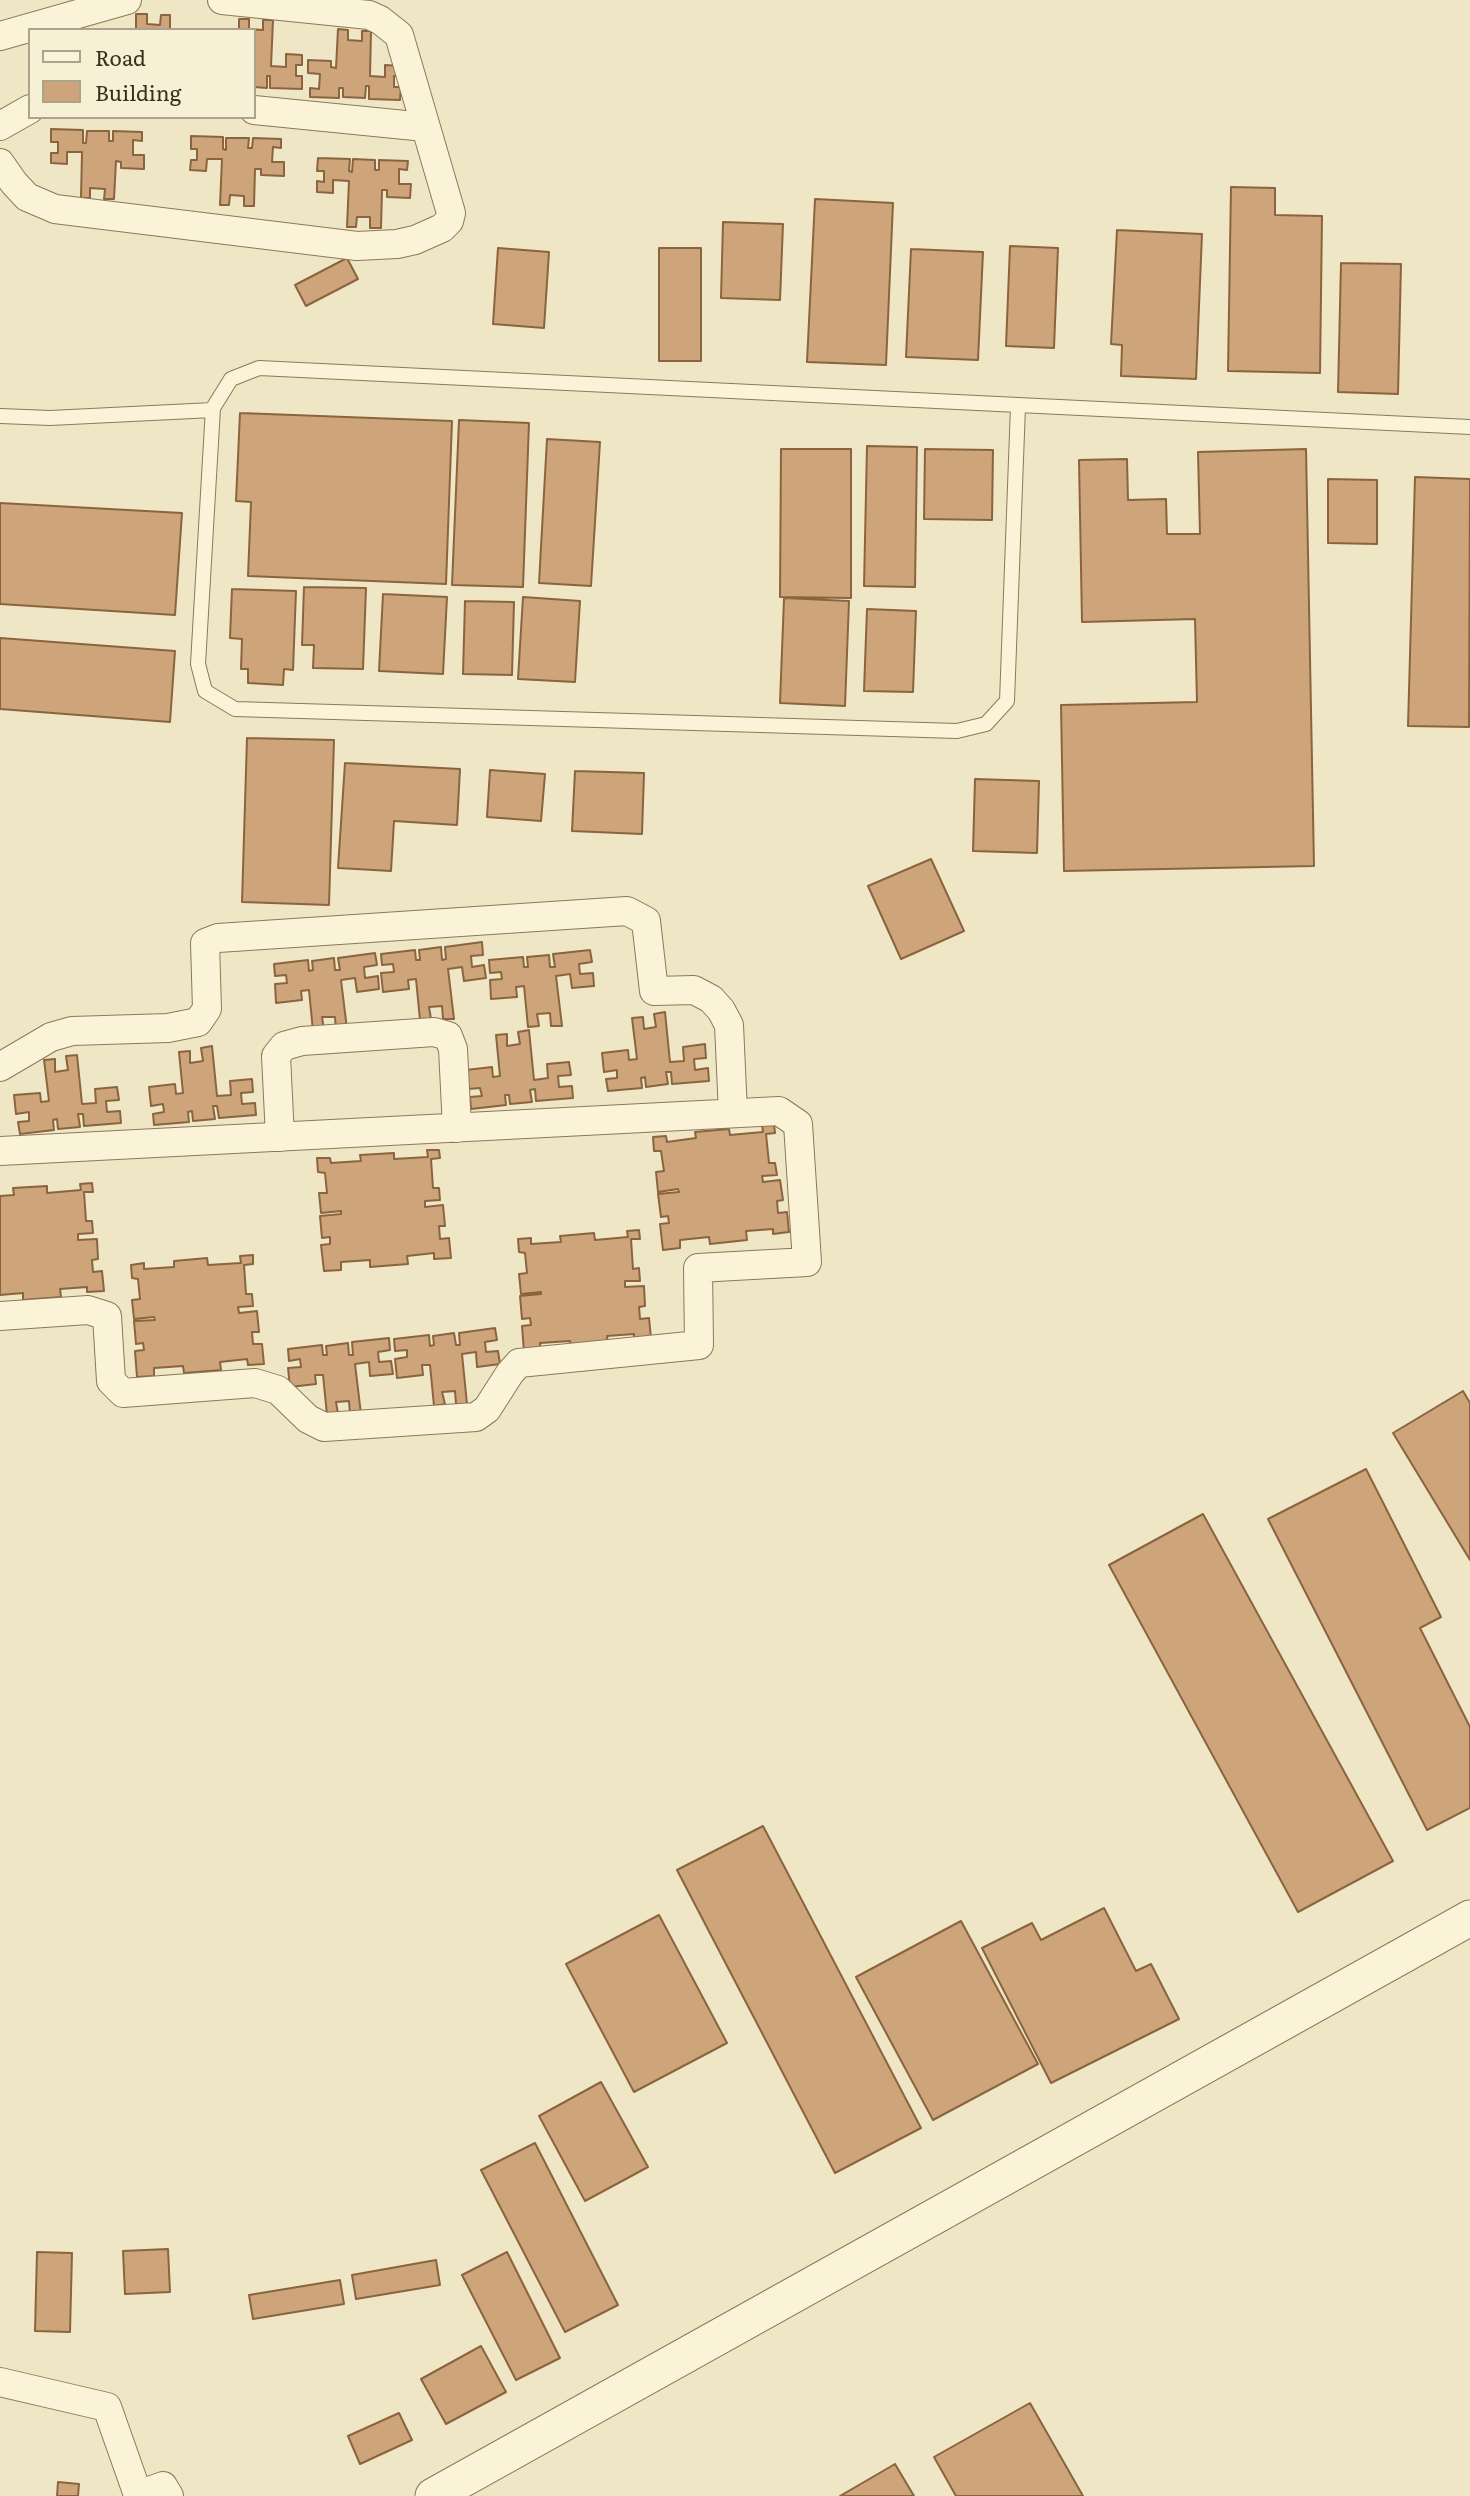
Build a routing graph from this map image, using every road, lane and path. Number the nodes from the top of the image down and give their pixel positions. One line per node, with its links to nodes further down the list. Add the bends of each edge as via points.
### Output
1 (127, 0): 4 (street)
2 (222, 0): 9 (street, via 369,15 380,20 400,35)
3 (28, 28): 5 (street)
4 (28, 28)
5 (0, 36)
6 (28, 110): 8 (street)
7 (256, 110): 9 (street)
8 (0, 126)
9 (425, 127): 10 (street, via 451,213 442,228 397,244 357,246 55,209 27,197)
10 (0, 163)
11 (1018, 406): 12 (lane, via 259,368 231,379); 12 (lane, via 1007,701 986,724 957,731 234,709 205,691 198,664); 14 (lane)
12 (213, 410): 13 (lane)
13 (0, 416)
14 (1470, 428)
15 (0, 1067): 16 (street, via 51,1037 72,1031 168,1028 198,1022 207,1009 205,943 218,937 627,911 646,921 654,991 694,990 711,999 729,1025)
16 (733, 1113): 17 (street); 20 (street, via 779,1111 798,1124 807,1262 698,1268 699,1345 519,1363 487,1409 476,1417 324,1427 308,1419 278,1390 255,1383 123,1393 111,1381 107,1317 88,1310)
17 (457, 1128): 18 (street); 18 (street, via 453,1049 448,1036 434,1032 284,1046 276,1056)
18 (280, 1137): 19 (street)
19 (0, 1151)
20 (0, 1316)
21 (1470, 1918): 23 (street)
22 (0, 2382): 24 (street, via 107,2407 138,2495 163,2486)
23 (449, 2492)
24 (169, 2496)

